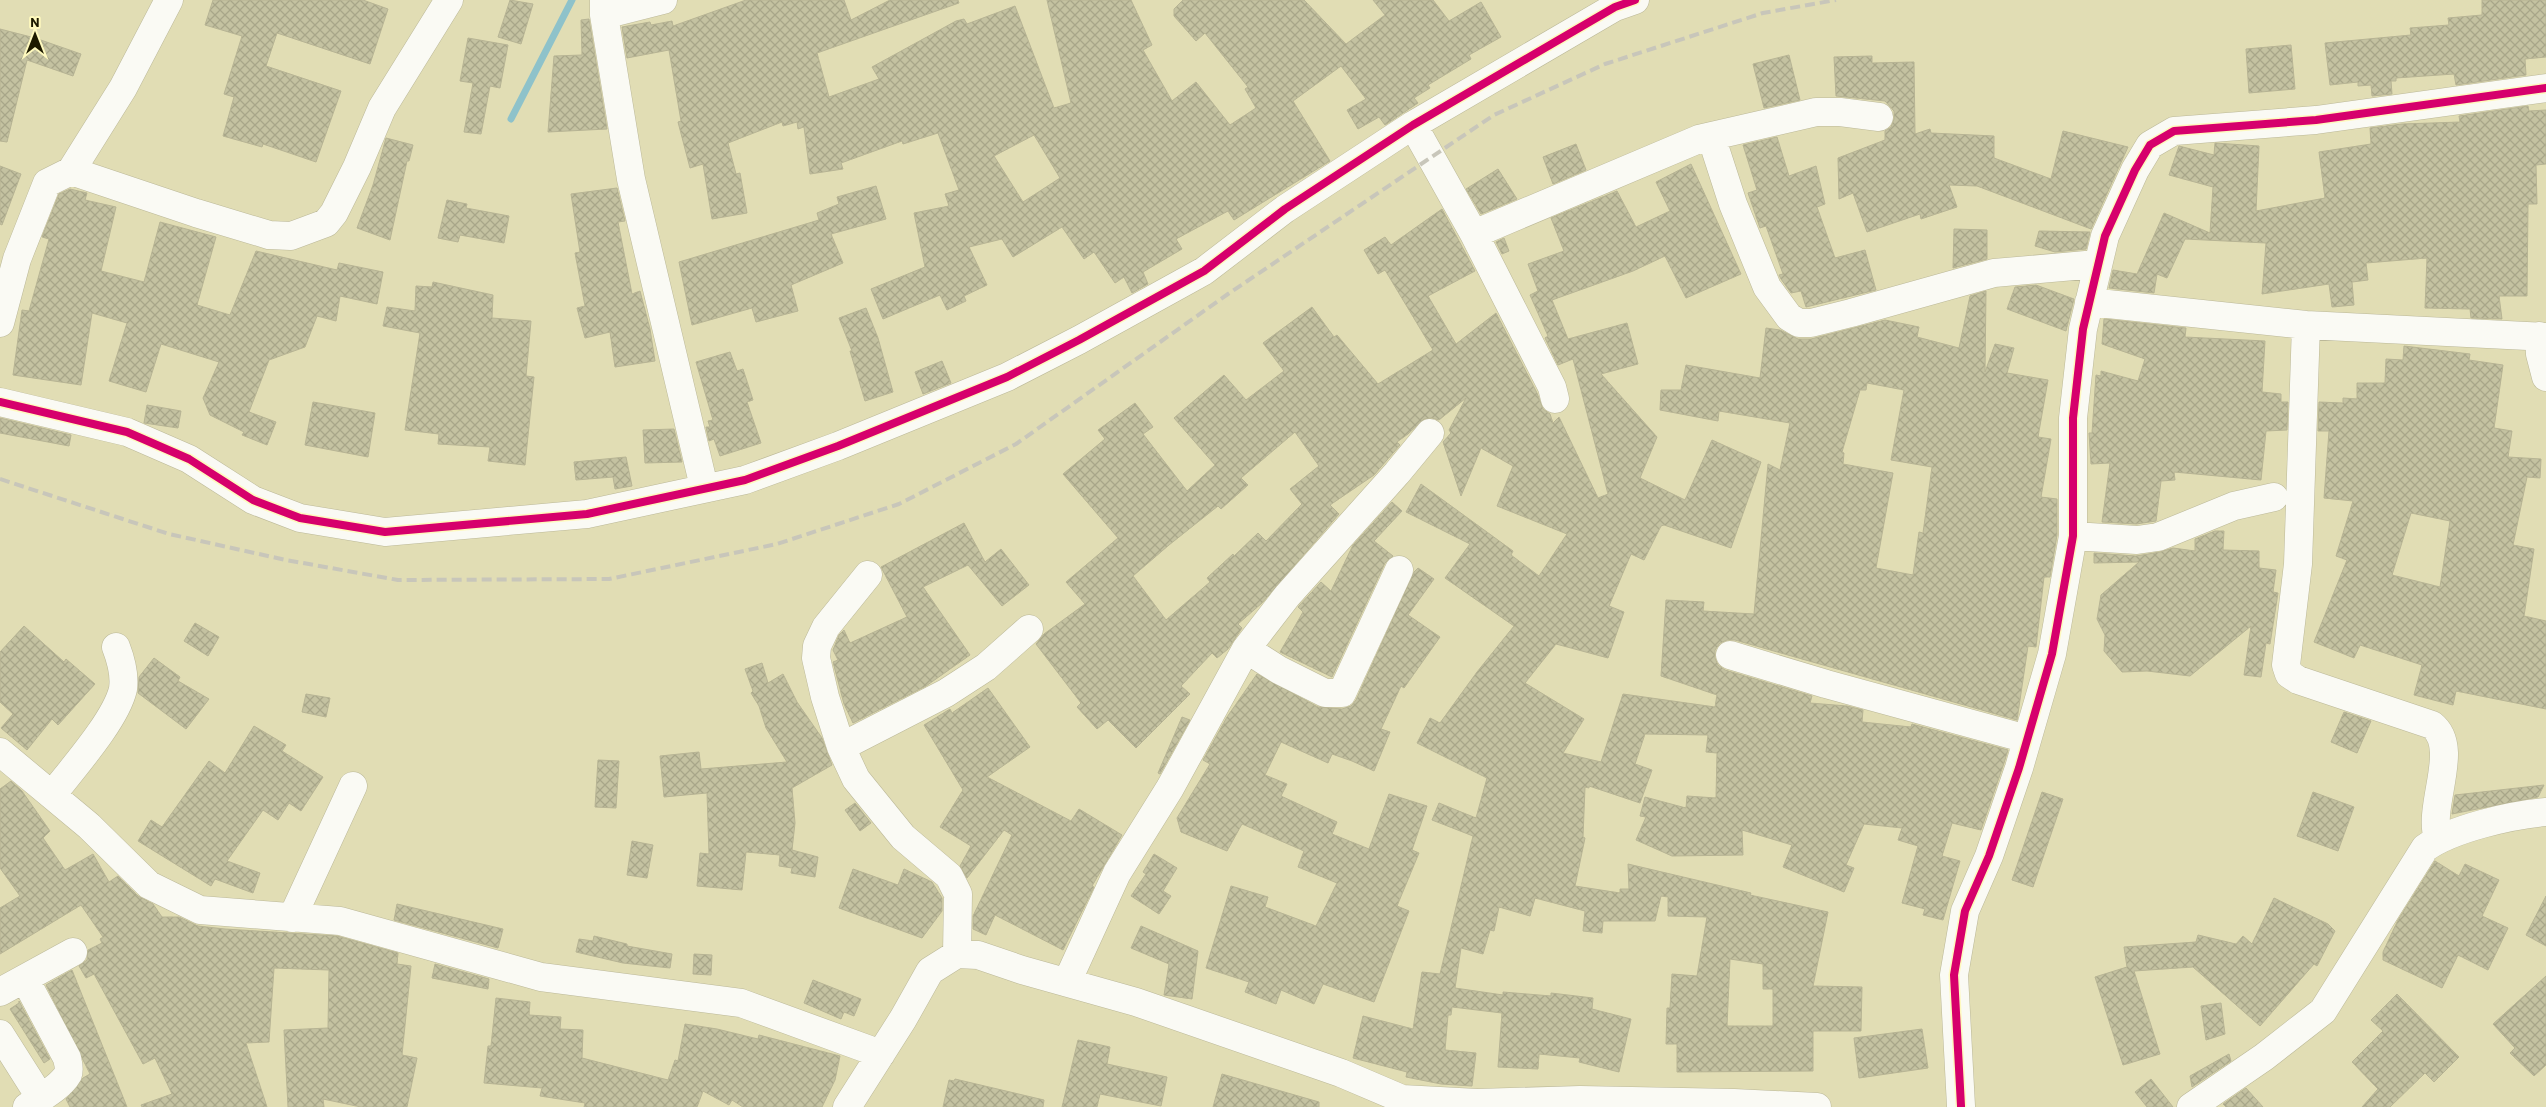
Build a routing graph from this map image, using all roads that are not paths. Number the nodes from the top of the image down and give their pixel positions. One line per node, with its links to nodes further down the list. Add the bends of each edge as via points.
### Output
1 (169, 0): 10 (street, via 123,88)
2 (448, 0): 10 (street, via 382,108 357,166 326,223 291,236 269,235)
3 (663, 0): 5 (street)
4 (1635, 0): 8 (street, via 1615,7)
5 (604, 8): 21 (street, via 631,179)
6 (2546, 88): 12 (street, via 2316,120 2174,131 2150,145 2135,170)
7 (1879, 117): 9 (street, via 1816,112)
8 (1413, 125): 11 (street); 21 (street, via 1285,209 1204,272 1007,377 745,480)
9 (1711, 136): 11 (street); 12 (street, via 1733,204 1767,287 1789,317 1799,323 1851,314 1994,273)
10 (71, 170): 14 (street, via 47,183 40,198 17,259)
11 (1474, 234): 18 (street, via 1552,387)
12 (2097, 264): 13 (street)
13 (2089, 302): 15 (street); 23 (street, via 2073,418)
14 (0, 324)
15 (2306, 325): 16 (street); 36 (street, via 2298,564 2286,665 2289,674 2298,680 2432,725 2440,731 2444,742 2444,761 2434,820)
16 (2543, 337): 17 (street, via 2540,354)
17 (2546, 377)
18 (1555, 399)
19 (0, 402): 21 (street, via 127,432 189,459 253,500 300,518 385,532 587,514)
20 (1430, 433): 28 (street, via 1287,596)
21 (704, 487)
22 (2274, 497): 23 (street, via 2234,506 2158,538)
23 (2074, 536): 30 (street, via 2052,654)
24 (1399, 570): 28 (street, via 1342,693 1325,693)
25 (868, 575): 31 (street, via 826,627 817,646 816,658 825,697)
26 (1029, 629): 31 (street, via 986,667 946,693)
27 (116, 647): 34 (street, via 122,663 123,689 110,717)
28 (1246, 649): 41 (street, via 1170,788 1117,873)
29 (1730, 655): 30 (street)
30 (2027, 739): 48 (street, via 1988,856 1965,911 1954,975)
31 (841, 748): 39 (street, via 856,779 903,837 948,876 958,894)
32 (0, 752): 34 (street)
33 (353, 786): 37 (street)
34 (52, 795): 37 (street, via 149,885 200,910)
35 (2546, 812): 36 (street, via 2519,814)
36 (2438, 839): 49 (street, via 2426,848 2323,1011)
37 (292, 918): 44 (street, via 340,921 541,977 741,1004)
38 (73, 952): 40 (street)
39 (957, 954): 41 (street, via 978,955); 44 (street, via 930,971)
40 (25, 979): 42 (street); 45 (street, via 67,1058 69,1068 57,1085)
41 (1067, 982): 47 (street, via 1136,1002 1341,1074 1402,1099 1477,1103 1580,1100)
42 (0, 992)
43 (0, 1034): 45 (street)
44 (880, 1054): 46 (street)
45 (34, 1102)
46 (847, 1107)
47 (1817, 1107)
48 (1961, 1107)
49 (2191, 1107)

